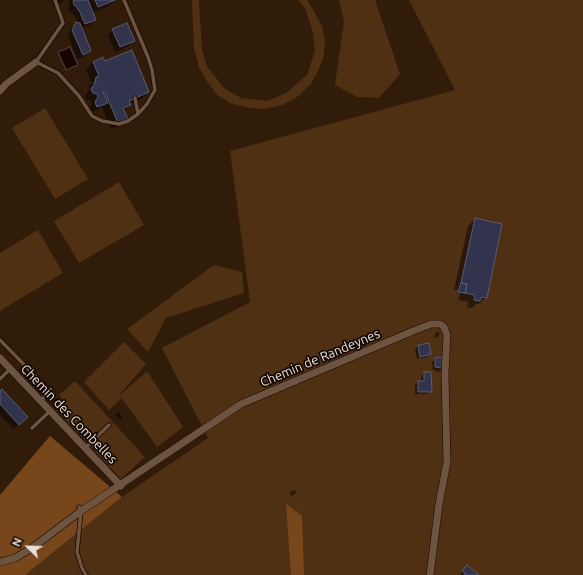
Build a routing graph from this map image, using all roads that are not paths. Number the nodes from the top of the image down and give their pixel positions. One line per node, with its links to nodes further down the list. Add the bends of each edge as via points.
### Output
1 (55, 0): 3 (lane, via 63,23)
2 (124, 0): 6 (lane, via 148,57 154,80 155,90)
3 (36, 62): 4 (street); 6 (lane, via 58,73 79,96 92,116 119,124)
4 (0, 91)
5 (135, 98): 6 (lane)
6 (138, 114)
7 (0, 340): 11 (lane, via 47,388)
8 (0, 358): 9 (street, Chemin des Combelles)
9 (10, 369): 10 (lane); 11 (street, Chemin des Combelles)
10 (0, 379)
11 (42, 402): 12 (street, Chemin des Combelles)
12 (50, 410): 14 (lane); 15 (street, Chemin des Combelles)
13 (108, 425): 15 (lane)
14 (32, 428)
15 (85, 448): 16 (street, Chemin des Combelles)
16 (121, 486): 17 (street, Chemin de Randeynes); 20 (street, Chemin de Randeynes, via 241,404 413,331 431,324 440,324 447,335 447,462)
17 (80, 509): 18 (street, Chemin de Randeynes, via 32,548 15,558); 19 (lane, via 77,552)
18 (0, 562)
19 (86, 575)
20 (430, 575)

